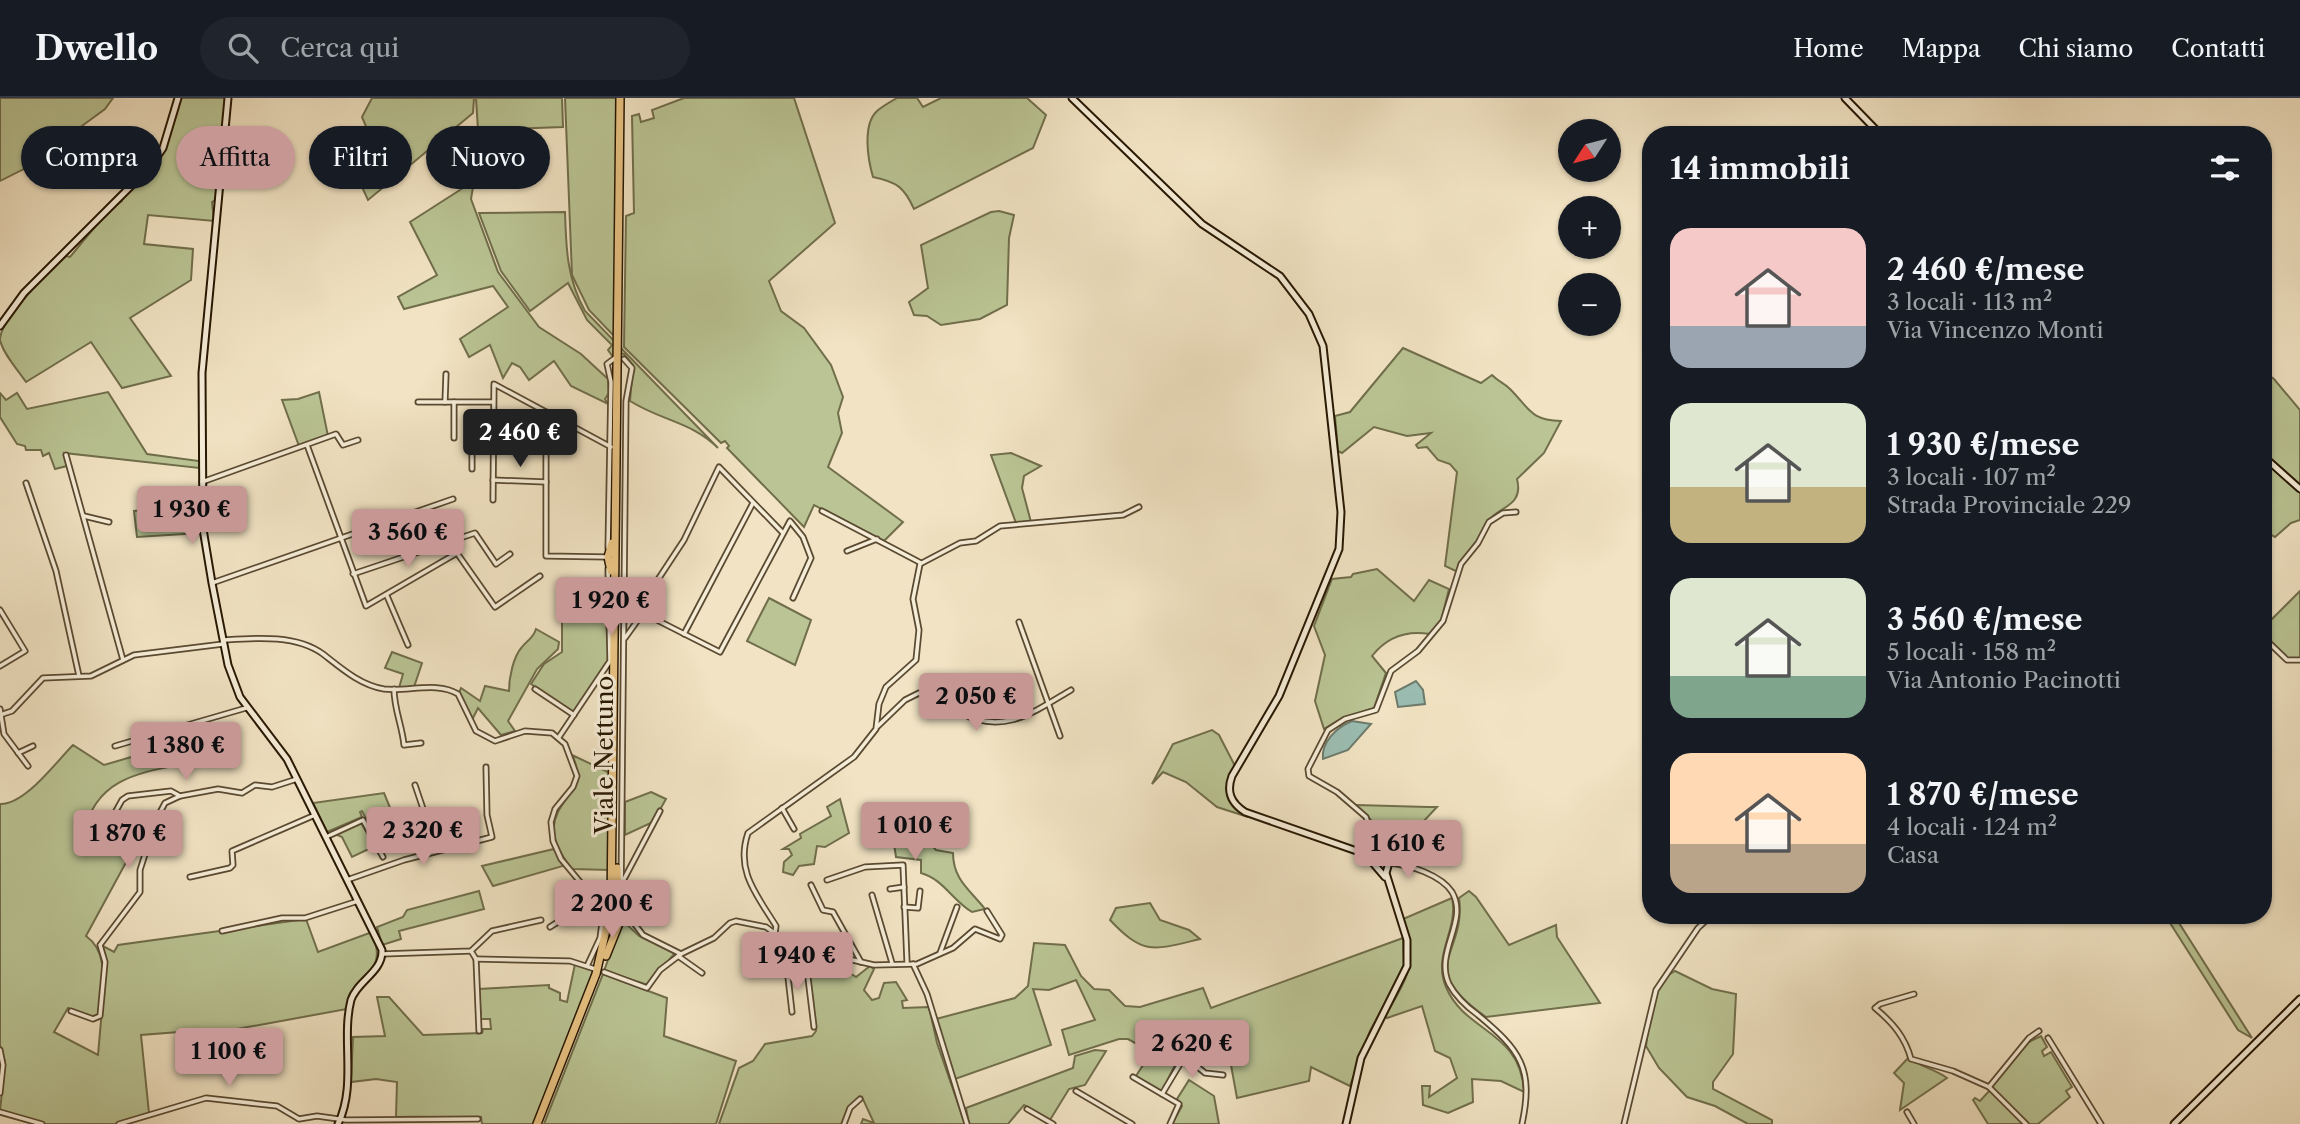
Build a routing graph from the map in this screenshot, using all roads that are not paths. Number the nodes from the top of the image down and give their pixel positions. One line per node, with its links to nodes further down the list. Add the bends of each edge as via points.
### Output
1 (178, 98): 7 (street)
2 (228, 98): 26 (street, via 203,350)
3 (622, 98): 10 (main road)
4 (1072, 98): 99 (street, via 1202,224 1280,276 1320,336 1341,512 1339,549 1279,696 1229,787 1232,801 1245,812)
5 (1844, 98): 6 (street)
6 (1872, 126)
7 (162, 149)
8 (128, 189): 9 (street, via 24,293)
9 (0, 326)
10 (620, 351): 20 (street, via 607,364); 36 (main road); 62 (street, Viale Nettuno, via 632,368 626,401); 118 (main road)
11 (446, 374): 13 (street)
12 (418, 402): 13 (street)
13 (445, 402): 14 (street)
14 (454, 402): 15 (street); 17 (street)
15 (493, 402): 16 (street, via 494,384); 21 (street)
16 (546, 412): 20 (street); 27 (street)
17 (454, 438)
18 (358, 440): 19 (street, via 343,445 336,434)
19 (307, 445): 26 (street); 41 (street)
20 (611, 447): 50 (street)
21 (493, 450): 24 (street, via 472,450); 25 (street)
22 (66, 455): 37 (street)
23 (2272, 464): 29 (street)
24 (472, 469)
25 (493, 481): 27 (street); 31 (street)
26 (202, 482): 54 (street, via 203,529)
27 (546, 482): 50 (street, via 546,556)
28 (26, 483): 69 (street, via 56,571)
29 (2300, 489)
30 (453, 499): 41 (street)
31 (493, 500)
32 (753, 502): 40 (street); 58 (street, via 719,467); 61 (street)
33 (1139, 507): 51 (street, via 1123,515 1000,526)
34 (822, 511): 43 (street)
35 (1516, 512): 100 (street, via 1503,513 1489,522 1461,564 1438,630 1391,671 1376,710 1345,719 1328,730 1308,769 1309,776 1338,792 1366,817)
36 (616, 514): 50 (main road); 59 (main road)
37 (84, 516): 38 (street); 66 (street)
38 (109, 522)
39 (438, 528): 45 (street)
40 (783, 533): 56 (street, via 792,522 811,558); 61 (street, via 720,652)
41 (340, 538): 52 (street); 54 (street)
42 (457, 539): 45 (street); 48 (street); 49 (street, via 475,533 496,564)
43 (877, 539): 47 (street); 51 (street)
44 (428, 540): 46 (street)
45 (444, 543): 46 (street)
46 (430, 548): 52 (street)
47 (847, 551)
48 (457, 553): 53 (street, via 495,607); 55 (street)
49 (510, 554)
50 (608, 557): 59 (main road); 77 (street, via 610,661)
51 (921, 563): 78 (street, via 913,599 919,631 916,660 886,687)
52 (353, 574): 55 (street, via 366,606)
53 (540, 576)
54 (212, 583): 63 (street)
55 (387, 596): 64 (street)
56 (793, 597)
57 (0, 610): 68 (street, via 25,651)
58 (643, 613): 61 (street); 62 (street)
59 (615, 618): 118 (main road)
60 (1019, 622): 73 (street)
61 (684, 634)
62 (624, 640): 107 (street, Viale Nettuno)
63 (223, 642): 66 (street, via 147,652); 70 (street, via 280,638 322,653 338,668 368,683); 74 (street)
64 (408, 645)
65 (2272, 646): 67 (street, via 2287,660)
66 (123, 660): 69 (street, via 96,674)
67 (2300, 660)
68 (0, 666)
69 (79, 676): 76 (street, via 43,678 12,711)
70 (394, 689): 80 (street, via 440,687 455,691 476,732 495,741 525,731); 81 (street, via 404,745)
71 (535, 689): 77 (street)
72 (1072, 690): 73 (street)
73 (1048, 704): 78 (street, via 1016,721 985,722 919,693 905,700); 79 (street)
74 (246, 708): 83 (street); 87 (street, via 282,751)
75 (0, 709): 76 (street)
76 (1, 715): 84 (street, via 4,734)
77 (575, 715): 80 (street)
78 (877, 728): 90 (street, via 849,762)
79 (1060, 736)
80 (559, 737): 115 (street, via 578,776 555,809 553,841)
81 (421, 744)
82 (33, 746): 84 (street)
83 (116, 746)
84 (18, 753): 85 (street)
85 (28, 766)
86 (486, 767): 97 (street, via 486,815 492,837)
87 (297, 779): 89 (street, via 272,788 255,785 242,793 218,789); 92 (street)
88 (415, 785): 97 (street)
89 (180, 796): 93 (street, via 170,791 125,797); 142 (street, via 165,803 156,820 140,870 140,892 100,945 105,962 100,1016)
90 (782, 808): 94 (street); 124 (street, via 750,830 743,850 751,890 776,926)
91 (660, 811): 107 (street)
92 (315, 815): 95 (street); 98 (street)
93 (107, 828)
94 (794, 829)
95 (326, 836): 101 (street, via 363,820); 105 (street)
96 (230, 845): 98 (street)
97 (437, 850): 105 (street)
98 (232, 851): 104 (street, via 232,867)
99 (1364, 854): 100 (street); 103 (street)
100 (1379, 856): 102 (street, via 1388,856); 103 (street)
101 (383, 857)
102 (1389, 865): 103 (street); 108 (street); 172 (street, via 1430,875 1447,886 1457,904 1444,966 1463,1003 1502,1035 1521,1060 1528,1090)
103 (1378, 866): 108 (street)
104 (191, 877)
105 (347, 880): 114 (street)
106 (827, 880): 110 (street, via 865,867 903,865)
107 (622, 882): 118 (street, Viale Nettuno)
108 (1388, 883): 171 (street, via 1407,940 1407,966 1361,1058)
109 (811, 885): 132 (street, via 823,910 833,912)
110 (904, 887): 111 (street); 116 (street)
111 (890, 889)
112 (920, 891): 116 (street, via 918,908)
113 (872, 895): 134 (street)
114 (358, 901): 123 (street, via 306,919 282,918); 128 (street)
115 (590, 901): 118 (street); 122 (street)
116 (904, 907): 133 (street)
117 (957, 907): 129 (street)
118 (619, 911): 130 (street, via 637,930); 136 (street, Viale Nettuno); 165 (main road); 165 (main road, via 606,956)
119 (987, 911): 129 (street, via 1000,939 975,929)
120 (541, 920): 126 (street, via 487,933)
121 (1703, 924): 173 (street, via 1656,990)
122 (550, 927)
123 (222, 931)
124 (775, 933): 125 (street); 130 (street, via 761,924 731,922 714,938)
125 (784, 942): 127 (street); 143 (street)
126 (471, 951): 128 (street); 131 (street)
127 (805, 953): 132 (street); 144 (street)
128 (382, 954): 161 (street, via 352,998 348,1078)
129 (939, 954): 135 (street)
130 (679, 955): 138 (street, via 647,988); 139 (street)
131 (475, 959): 136 (street, via 570,961); 145 (street)
132 (861, 962): 134 (street)
133 (907, 962): 134 (street); 135 (street)
134 (892, 963)
135 (913, 963): 167 (street)
136 (587, 966): 137 (street)
137 (595, 969)
138 (604, 972)
139 (702, 973)
140 (1914, 994): 151 (street, via 1875,1008 1909,1045 1911,1059)
141 (2300, 999): 177 (street)
142 (71, 1011)
143 (792, 1012)
144 (814, 1027)
145 (479, 1031)
146 (2039, 1031): 151 (street)
147 (2048, 1038): 176 (street)
148 (0, 1050): 153 (street)
149 (1223, 1075): 154 (street, via 1205,1073 1183,1059)
150 (1133, 1077): 154 (street)
151 (1989, 1087): 175 (street)
152 (1076, 1091): 169 (street)
153 (0, 1093)
154 (1162, 1094): 170 (street, via 1180,1104)
155 (860, 1099): 166 (street, via 850,1108)
156 (1027, 1109): 168 (street)
157 (0, 1112): 162 (street)
158 (1907, 1112): 174 (street)
159 (415, 1118): 160 (street); 161 (street); 164 (street)
160 (478, 1119)
161 (339, 1122): 163 (street, via 317,1116 299,1119 277,1106 206,1098)
162 (41, 1124)
163 (119, 1124)
164 (416, 1124)
165 (539, 1124)
166 (844, 1124)
167 (967, 1124)
168 (1053, 1124)
169 (1132, 1124)
170 (1170, 1124)
171 (1346, 1124)
172 (1522, 1124)
173 (1624, 1124)
174 (1914, 1124)
175 (2026, 1124)
176 (2101, 1124)
177 (2174, 1124)

